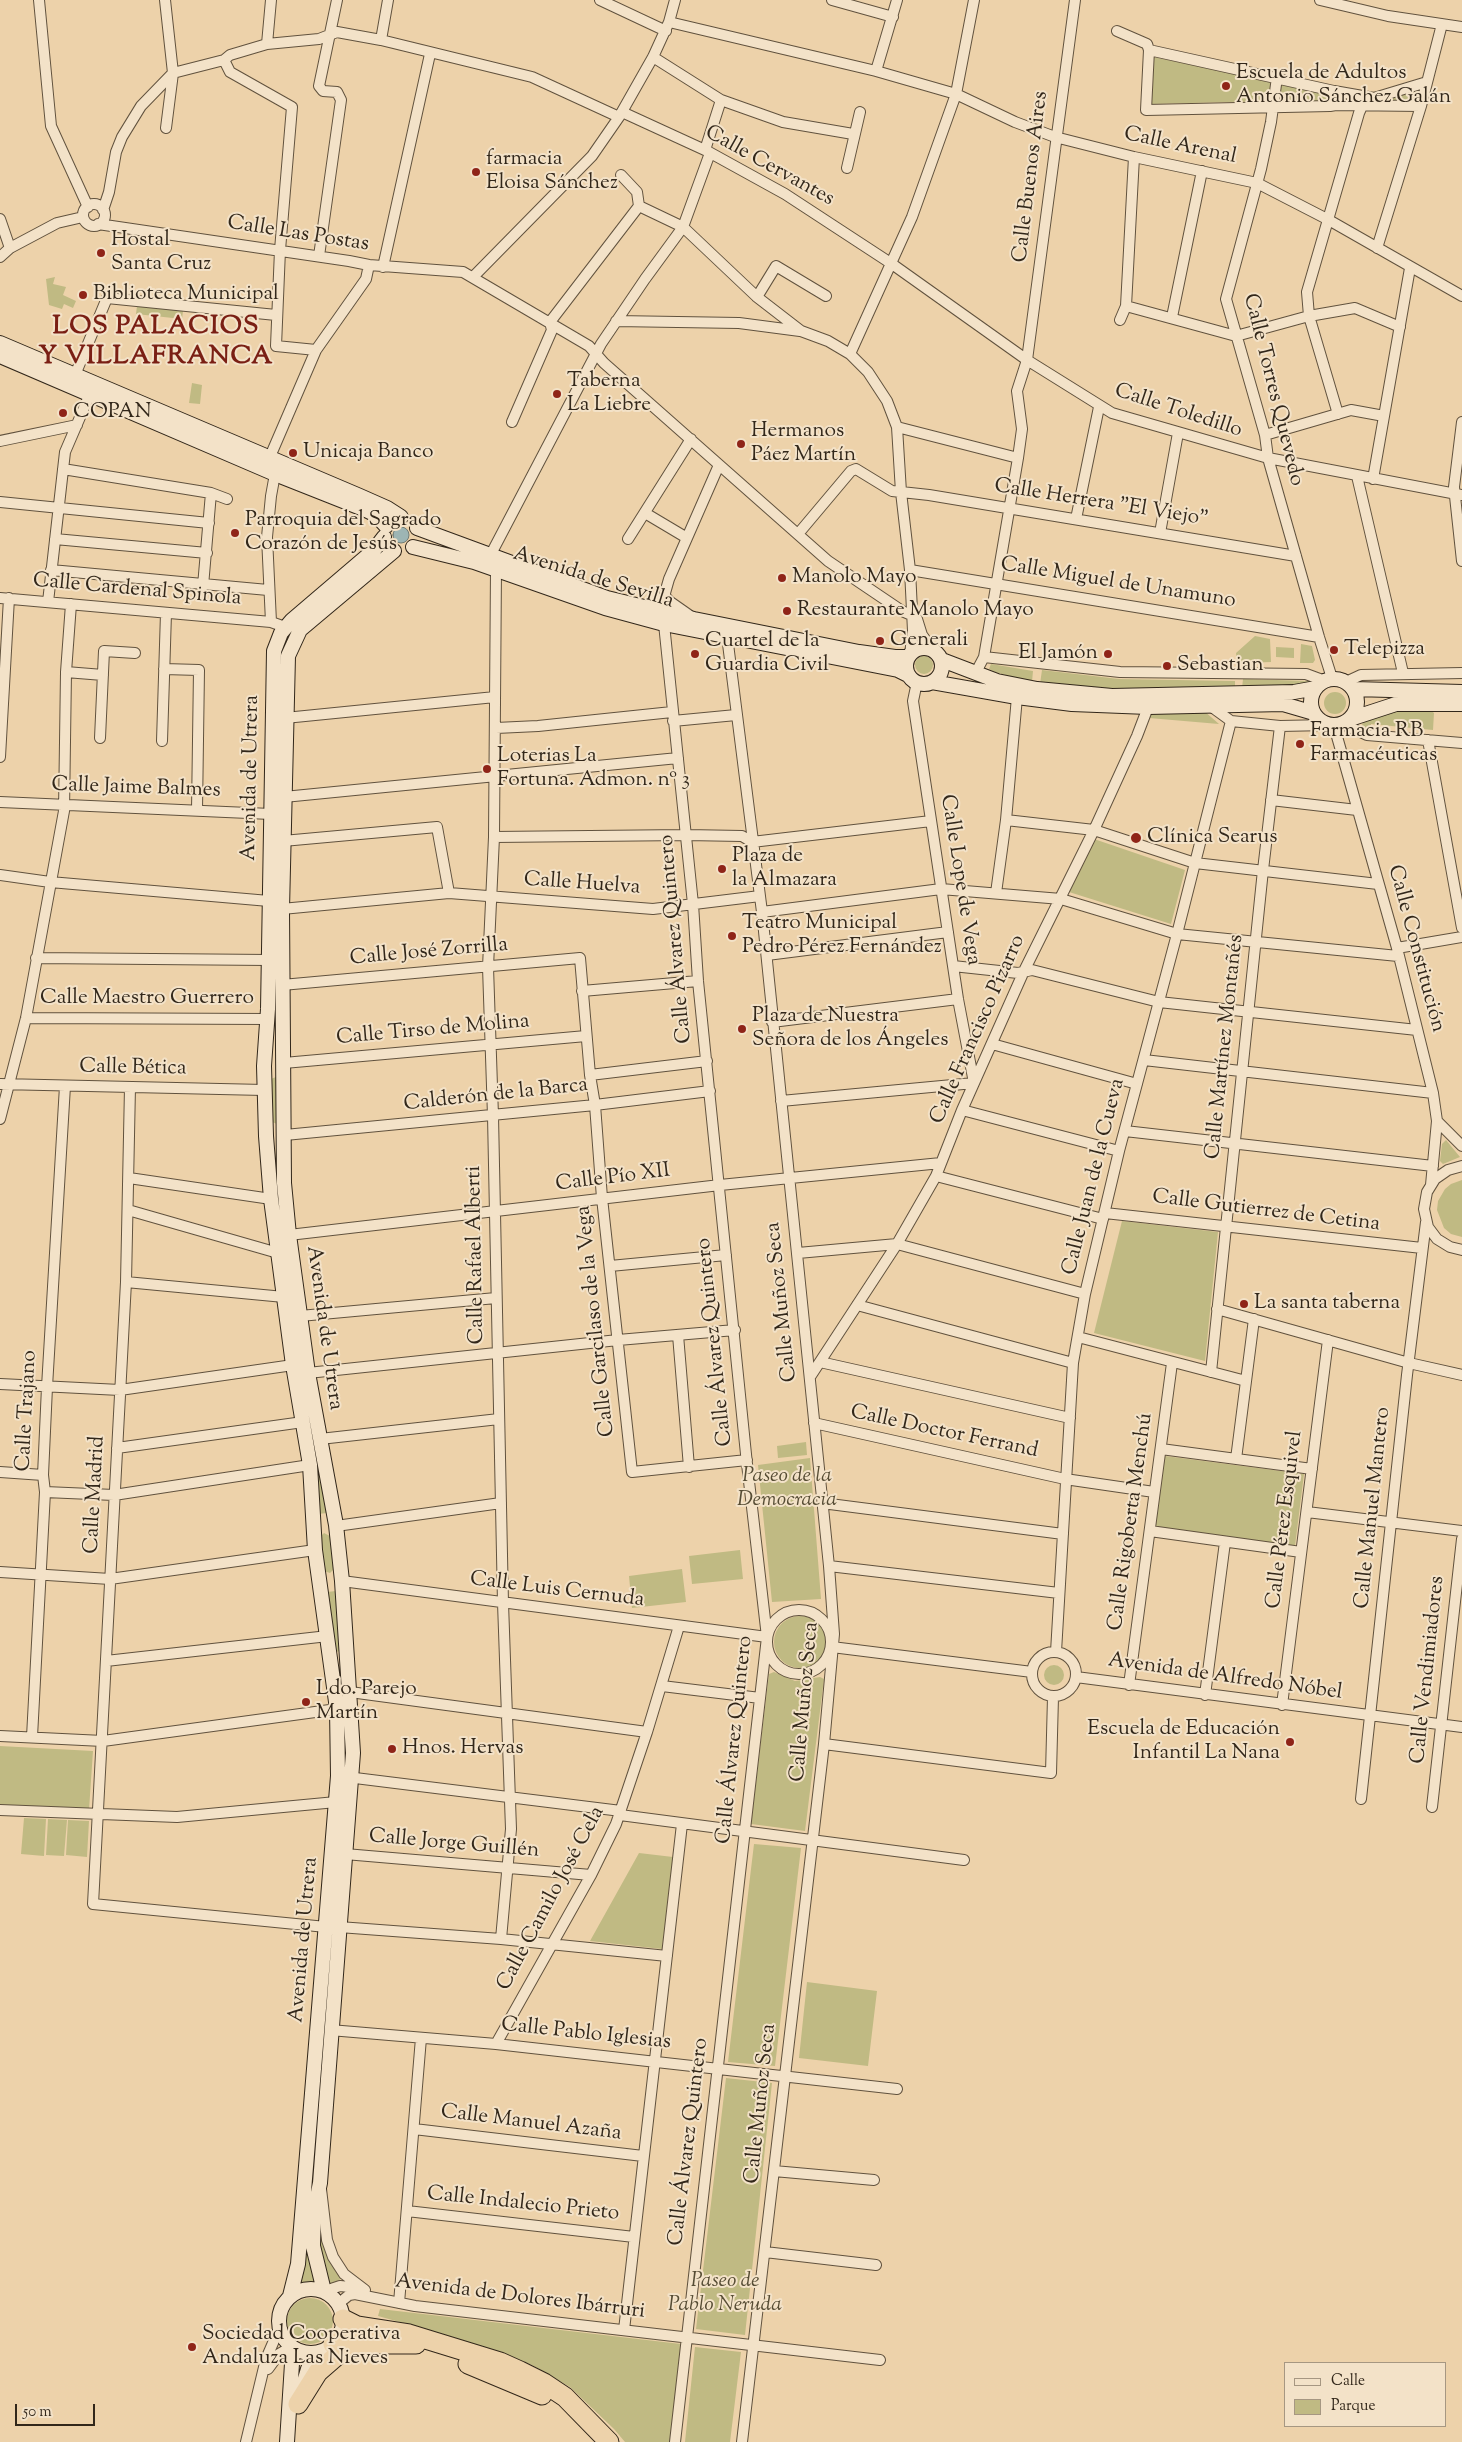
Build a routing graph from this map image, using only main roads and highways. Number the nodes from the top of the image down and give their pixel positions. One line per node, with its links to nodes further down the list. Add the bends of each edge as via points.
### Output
1 (340, 2312): 6 (highway, via 357,2326 402,2332 520,2371 565,2397)
2 (416, 2344): 3 (highway, via 363,2336 344,2339); 4 (highway, via 367,2344 342,2352 318,2372); 5 (highway, via 542,2396 566,2411)
3 (325, 2348)
4 (298, 2404)
5 (599, 2442)
6 (609, 2442)

